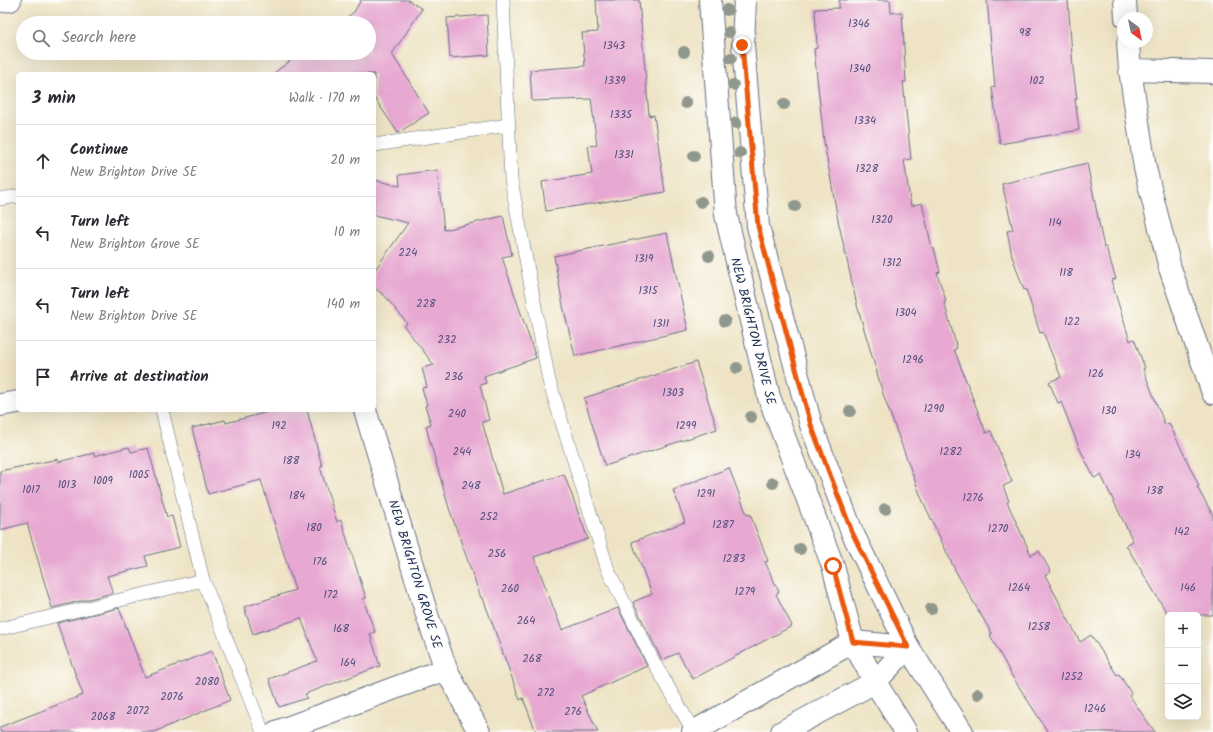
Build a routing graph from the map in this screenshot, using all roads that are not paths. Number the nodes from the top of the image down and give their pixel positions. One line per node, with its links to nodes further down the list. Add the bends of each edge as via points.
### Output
1 (10, 0): 6 (street)
2 (503, 0): 11 (lane)
3 (710, 0): 22 (street, NEW BRIGHTON DRIVE SE, via 726,215 769,398 833,566)
4 (745, 0): 23 (street, via 742,45 758,226 811,425 852,532)
5 (1125, 0): 7 (street)
6 (0, 1)
7 (1126, 12)
8 (1128, 48): 9 (street)
9 (1130, 70): 10 (street); 15 (street, via 1145,168 1170,268)
10 (1213, 72)
11 (509, 125): 12 (lane); 29 (lane, via 512,180 549,381 608,570 653,661)
12 (376, 145)
13 (16, 196): 14 (lane)
14 (0, 198)
15 (1213, 393)
16 (16, 402): 17 (street)
17 (0, 405)
18 (162, 412): 20 (lane)
19 (366, 412): 24 (street, NEW BRIGHTON GROVE SE)
20 (203, 580): 21 (lane); 26 (lane)
21 (0, 629)
22 (853, 642): 23 (street); 25 (street, NEW BRIGHTON DRIVE SE); 29 (street)
23 (908, 647): 25 (street); 32 (street)
24 (446, 669): 27 (street); 28 (street, NEW BRIGHTON GROVE SE)
25 (875, 682): 30 (street); 31 (street, NEW BRIGHTON DRIVE SE)
26 (263, 732)
27 (276, 732)
28 (478, 732)
29 (694, 732)
30 (782, 732)
31 (906, 732)
32 (962, 732)

